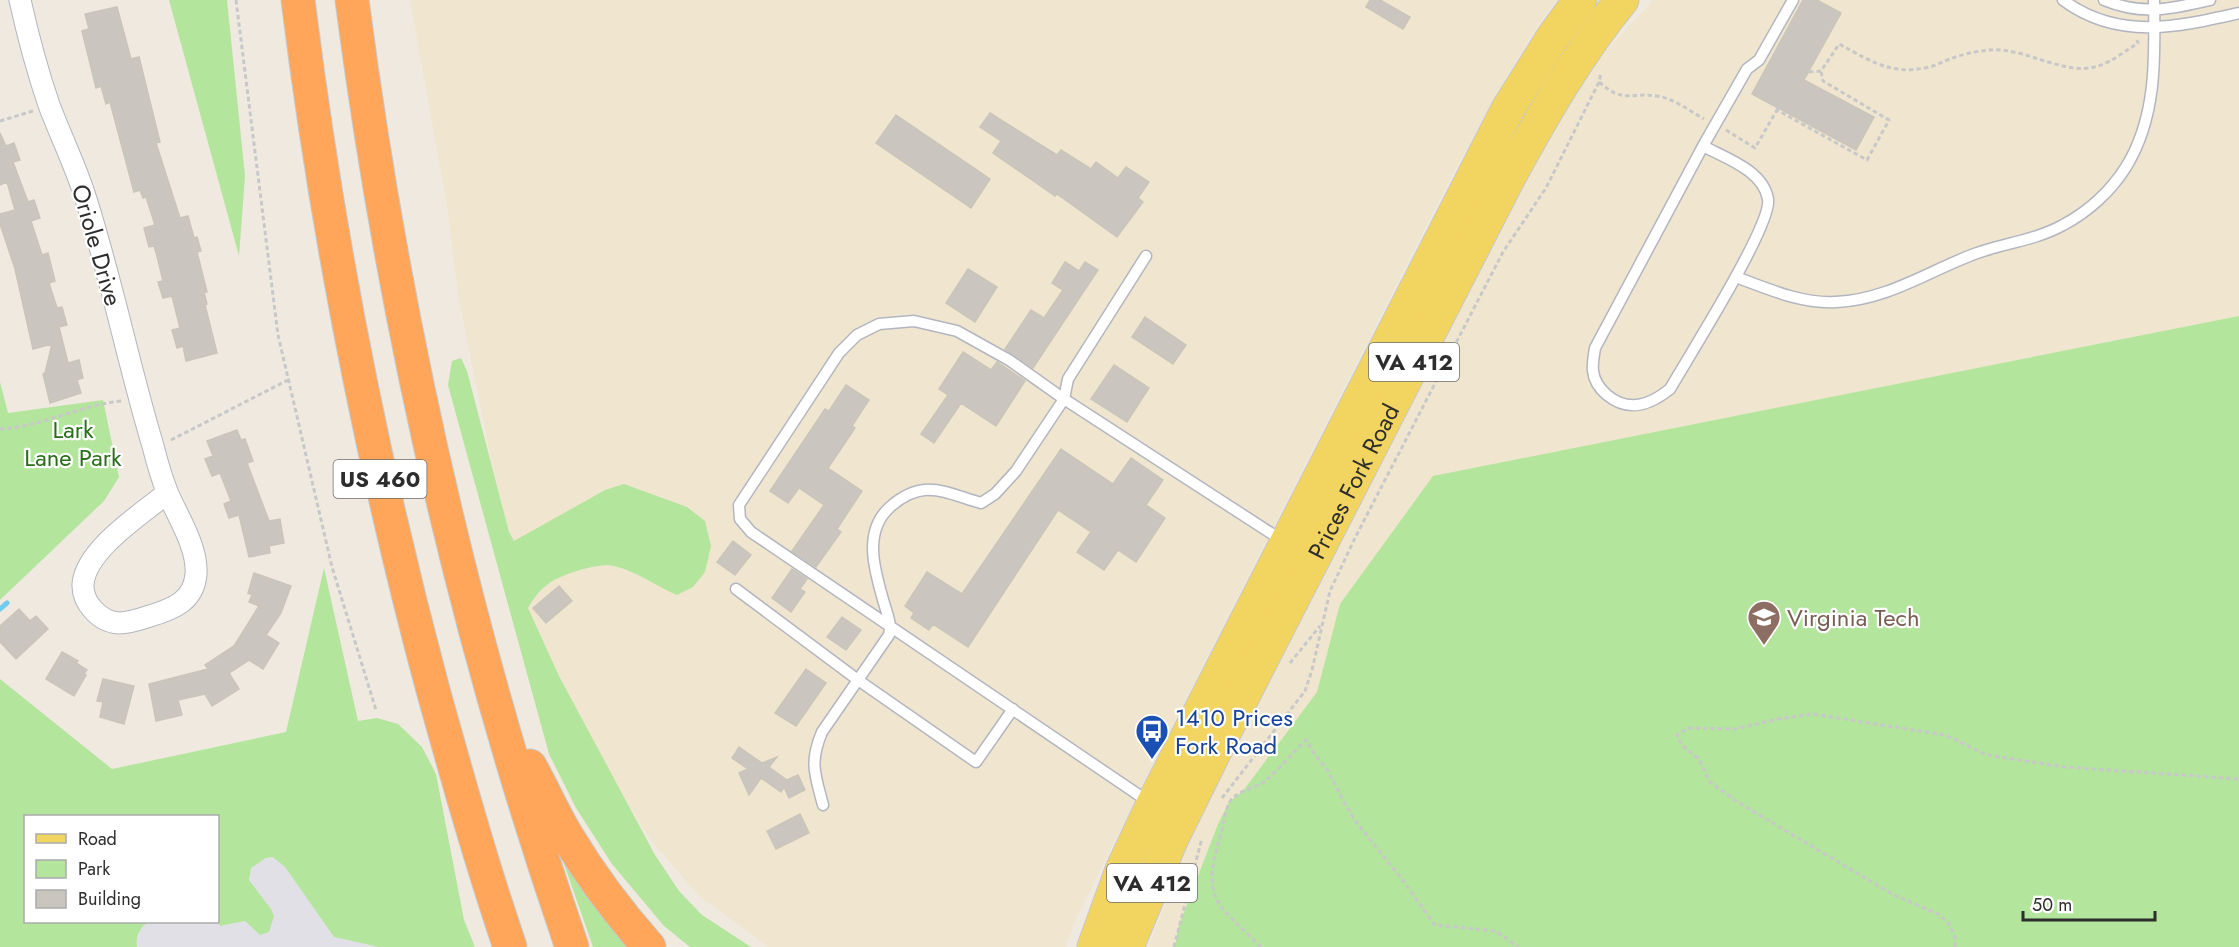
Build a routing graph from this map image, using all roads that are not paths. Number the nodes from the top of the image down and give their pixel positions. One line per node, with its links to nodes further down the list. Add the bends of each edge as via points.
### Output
1 (21, 0): 17 (street, Oriole Drive, via 27,35 49,104 84,193)
2 (298, 0): 26 (highway, US 460, via 333,238 380,478 453,764)
3 (352, 0): 22 (highway, US 460, via 378,176 410,348 443,500)
4 (1580, 0): 18 (main road, Prices Fork Road / VA 412, via 1508,109)
5 (1622, 0): 25 (main road, Prices Fork Road / VA 412, via 1547,107)
6 (1793, 0): 13 (lane)
7 (2063, 0): 12 (lane, via 2112,24)
8 (2104, 0): 10 (lane, via 2135,10)
9 (2210, 0): 10 (lane)
10 (2154, 6): 12 (lane)
11 (2239, 13): 12 (lane)
12 (2154, 28): 15 (lane, via 2153,78 2143,133 2119,177 2081,214 2043,234 1979,253 1860,300 1803,300)
13 (1703, 146): 15 (lane, via 1756,177 1768,200 1761,228); 15 (lane, via 1595,348 1593,371 1599,388 1613,400 1629,406 1644,405 1670,389)
14 (1146, 256): 16 (lane, via 1068,379)
15 (1736, 277)
16 (1064, 399): 18 (lane); 20 (lane, via 1016,471 981,503 939,490 921,489 902,497 884,513 875,529 873,555); 20 (lane, via 1009,360 957,331 914,321 879,324 857,335 839,353 739,505 740,519 751,532)
17 (168, 493): 17 (street, Oriole Drive, via 109,541 92,561 83,588 93,610 101,617 120,623 170,610 187,598 193,587 196,567 189,538)
18 (1286, 543): 25 (main road, Prices Fork Road / VA 412)
19 (736, 589): 21 (lane)
20 (891, 627): 21 (lane); 23 (lane)
21 (858, 680): 23 (lane, via 976,762); 24 (lane, via 814,750 813,768)
22 (497, 709): 27 (highway, US 460); 28 (highway, via 588,870)
23 (1013, 709): 25 (lane)
24 (823, 805)
25 (1174, 816): 29 (main road, Prices Fork Road / VA 412, via 1122,870); 30 (main road, Prices Fork Road / VA 412, via 1160,864)
26 (510, 947)
27 (572, 947)
28 (649, 947)
29 (1094, 947)
30 (1127, 947)

